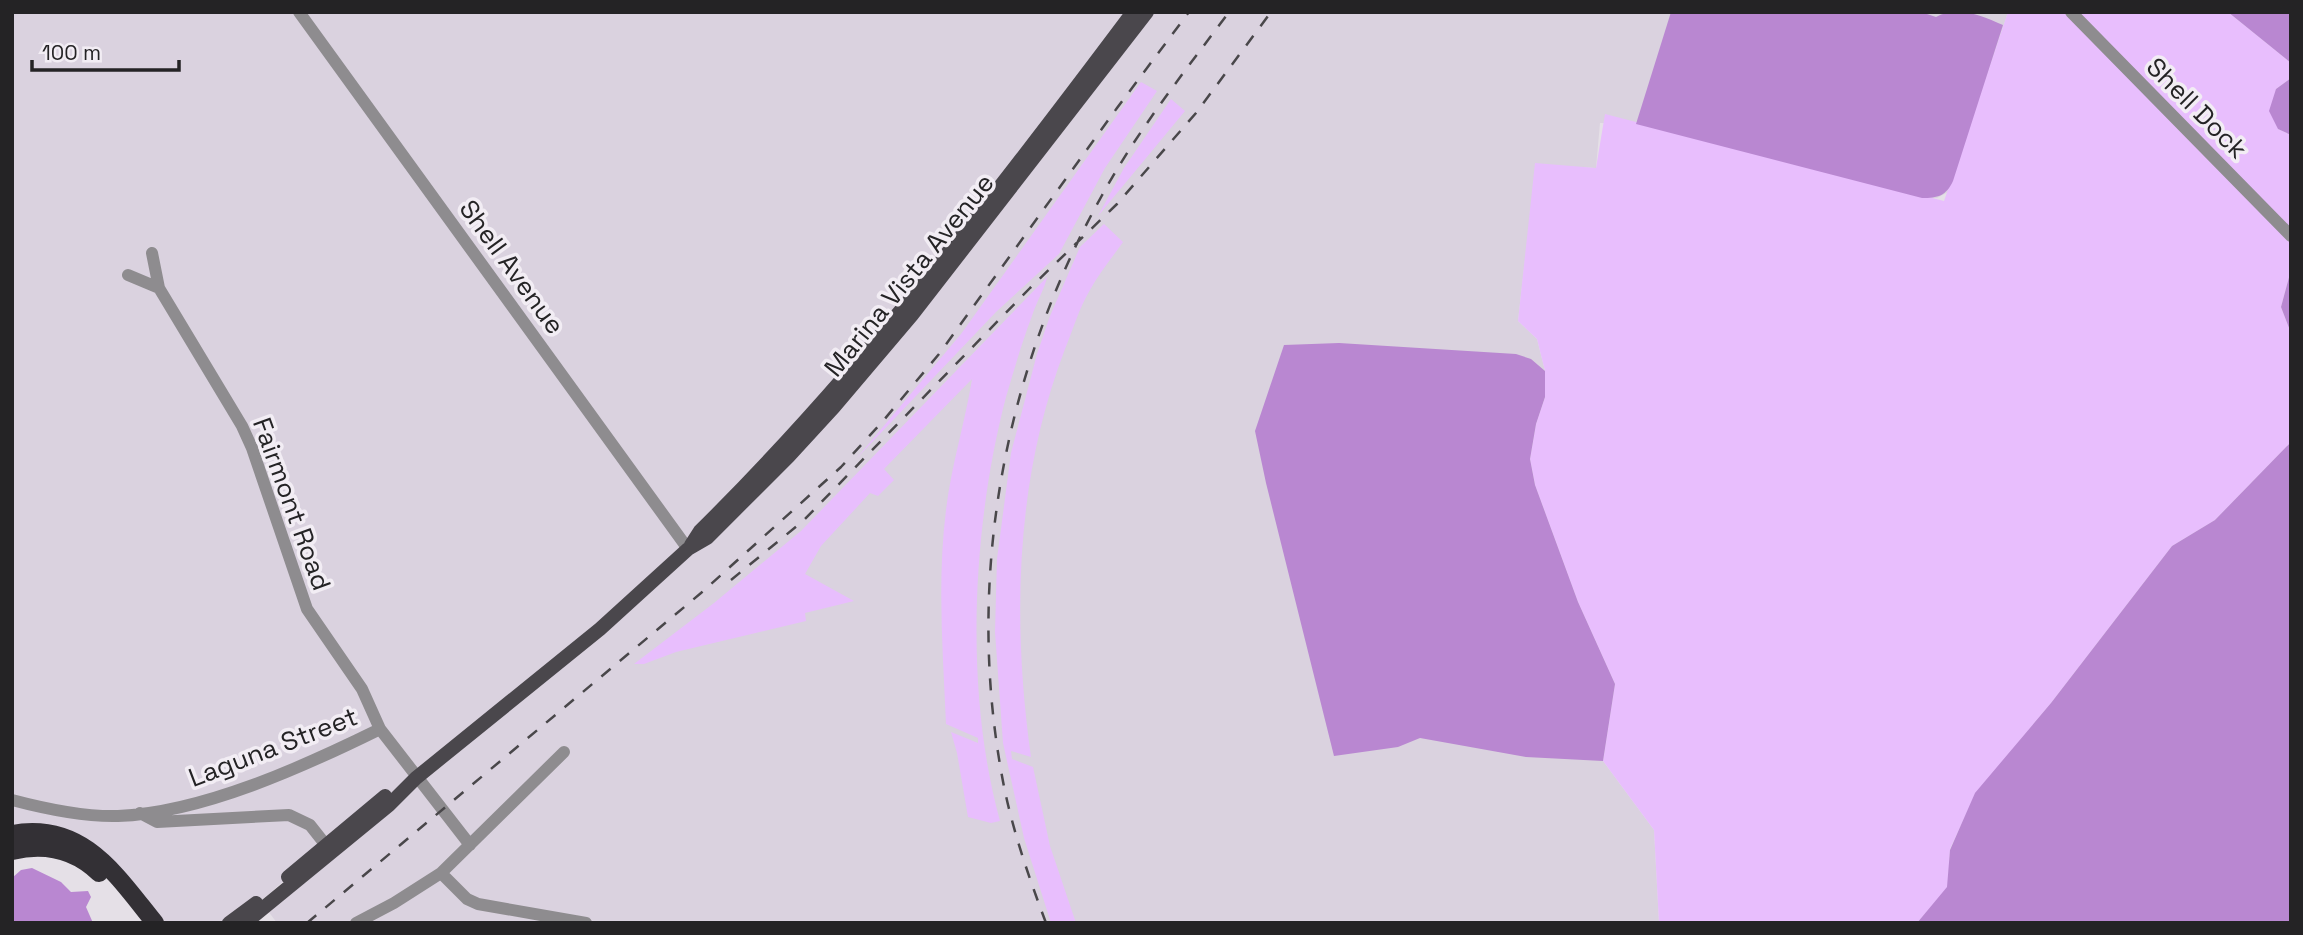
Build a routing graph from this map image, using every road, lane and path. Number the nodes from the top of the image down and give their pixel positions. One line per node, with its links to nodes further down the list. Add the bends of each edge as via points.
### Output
1 (299, 12): 9 (street, Shell Avenue)
2 (1133, 12): 9 (main road, Marina Vista Avenue, via 876,342)
3 (1147, 12): 9 (main road, Marina Vista Avenue, via 869,366 735,511)
4 (2071, 12): 5 (street, Shell Dock)
5 (2291, 236)
6 (152, 253): 8 (street, Fairmont Road)
7 (128, 275): 8 (street)
8 (159, 288): 10 (street, Fairmont Road, via 242,426 307,609 362,689)
9 (688, 549): 12 (main road, Marina Vista Avenue, via 600,629)
10 (380, 729): 12 (street, Laguna Street); 14 (street, Laguna Street, via 266,779 191,804)
11 (564, 752): 17 (street)
12 (416, 778): 16 (main road, Marina Vista Avenue); 17 (street, Laguna Street); 23 (main road, Marina Vista Avenue)
13 (12, 800): 14 (street, via 70,812)
14 (140, 813): 16 (street, Laguna Street, via 157,822 289,815 310,825)
15 (12, 834): 21 (highway, via 47,833 86,847)
16 (325, 844): 22 (main road, Marina Vista Avenue)
17 (470, 845): 19 (street)
18 (21, 850): 20 (highway, via 59,850 86,862)
19 (442, 873): 24 (street); 25 (street, via 478,904)
20 (142, 923)
21 (155, 923)
22 (229, 923)
23 (246, 923)
24 (356, 923)
25 (586, 923)

